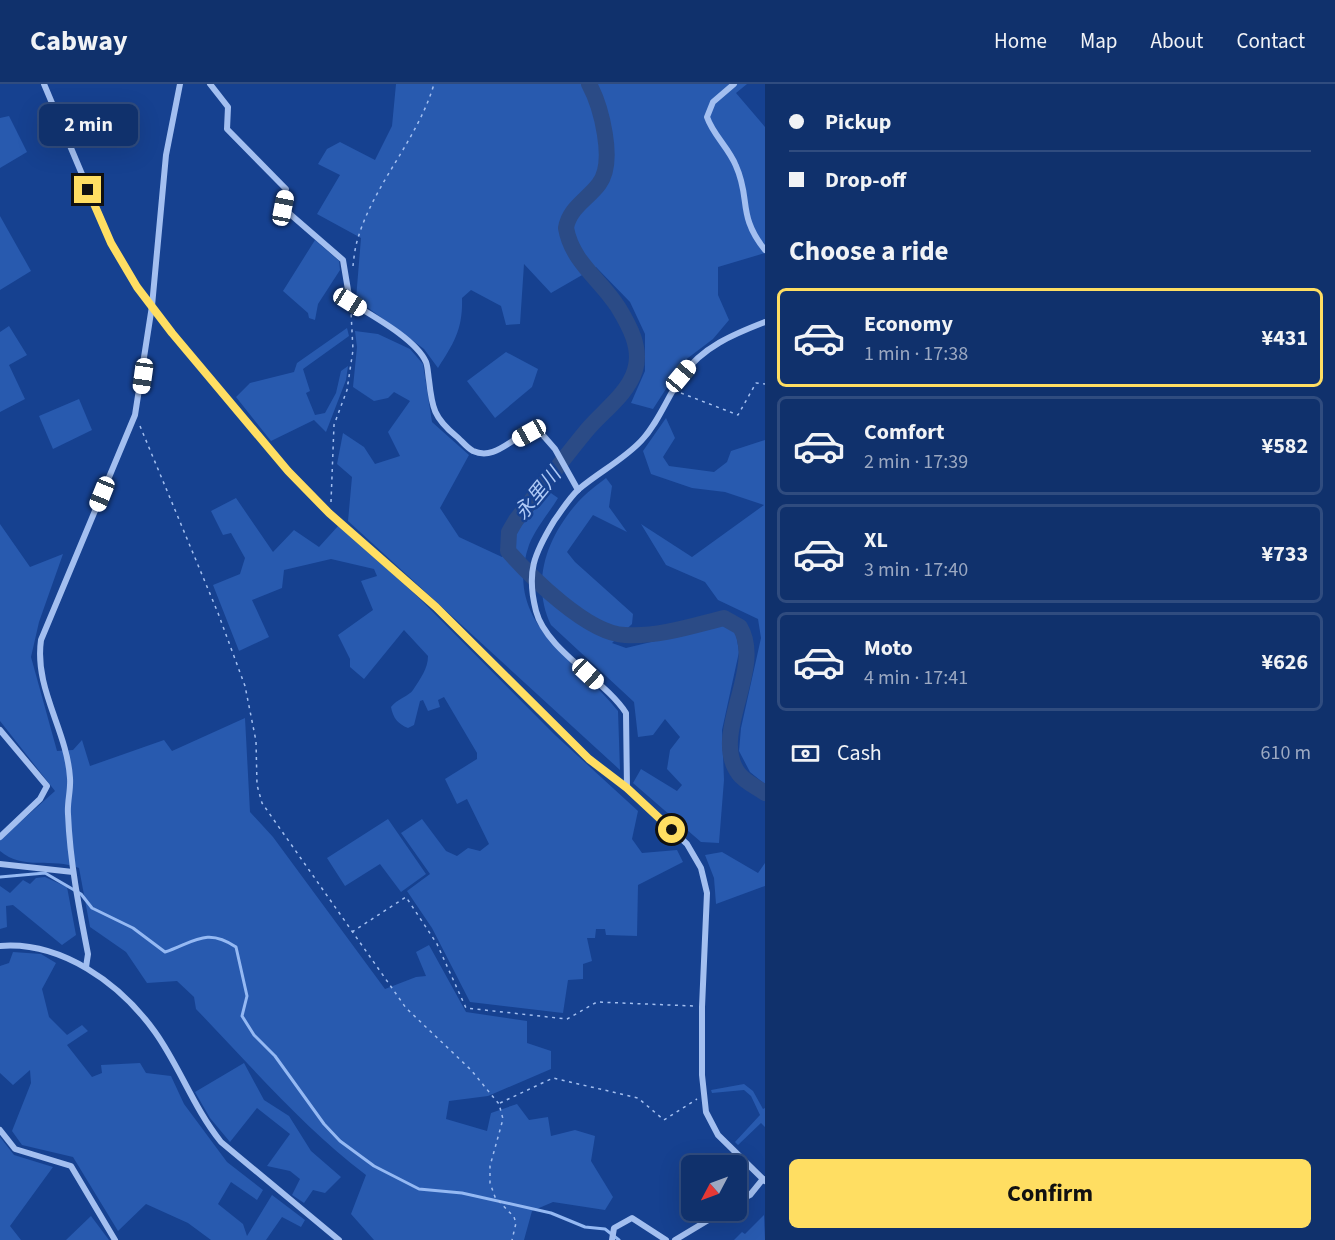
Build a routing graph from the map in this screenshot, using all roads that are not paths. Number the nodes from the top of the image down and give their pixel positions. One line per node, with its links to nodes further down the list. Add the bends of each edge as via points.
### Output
1 (44, 84): 6 (street, via 111,243)
2 (180, 84): 6 (street, via 166,155)
3 (210, 84): 8 (street, via 228,107 227,129 286,189 283,208 343,260 350,302 416,348 427,363 433,410 441,424 472,450 483,454 536,431 547,436)
4 (734, 84): 5 (street, via 709,107 707,117 736,166 746,219)
5 (765, 250)
6 (152, 306): 10 (street, via 288,471 329,513 436,607 589,759); 13 (street, via 135,415 41,640 42,678 70,778 68,812)
7 (765, 322): 8 (street, via 705,351 681,376 656,423 639,443)
8 (578, 490): 10 (street, via 537,549 531,583 542,626 626,713)
9 (0, 730): 11 (street, via 47,786 40,799)
10 (627, 788): 17 (street, via 687,844 701,867 707,893 702,1007 706,1112 718,1135)
11 (0, 837)
12 (0, 864): 13 (street)
13 (73, 872): 15 (street, via 88,954)
14 (0, 946): 15 (street, via 37,947)
15 (86, 968): 22 (street, via 127,1000 154,1031 205,1123 221,1142)
16 (0, 1130): 21 (street, via 15,1149 71,1166)
17 (764, 1180): 18 (street)
18 (747, 1197)
19 (707, 1221): 24 (street)
20 (612, 1239): 23 (street, via 614,1228 632,1218)
21 (115, 1240)
22 (339, 1240)
23 (666, 1240)
24 (675, 1240)

